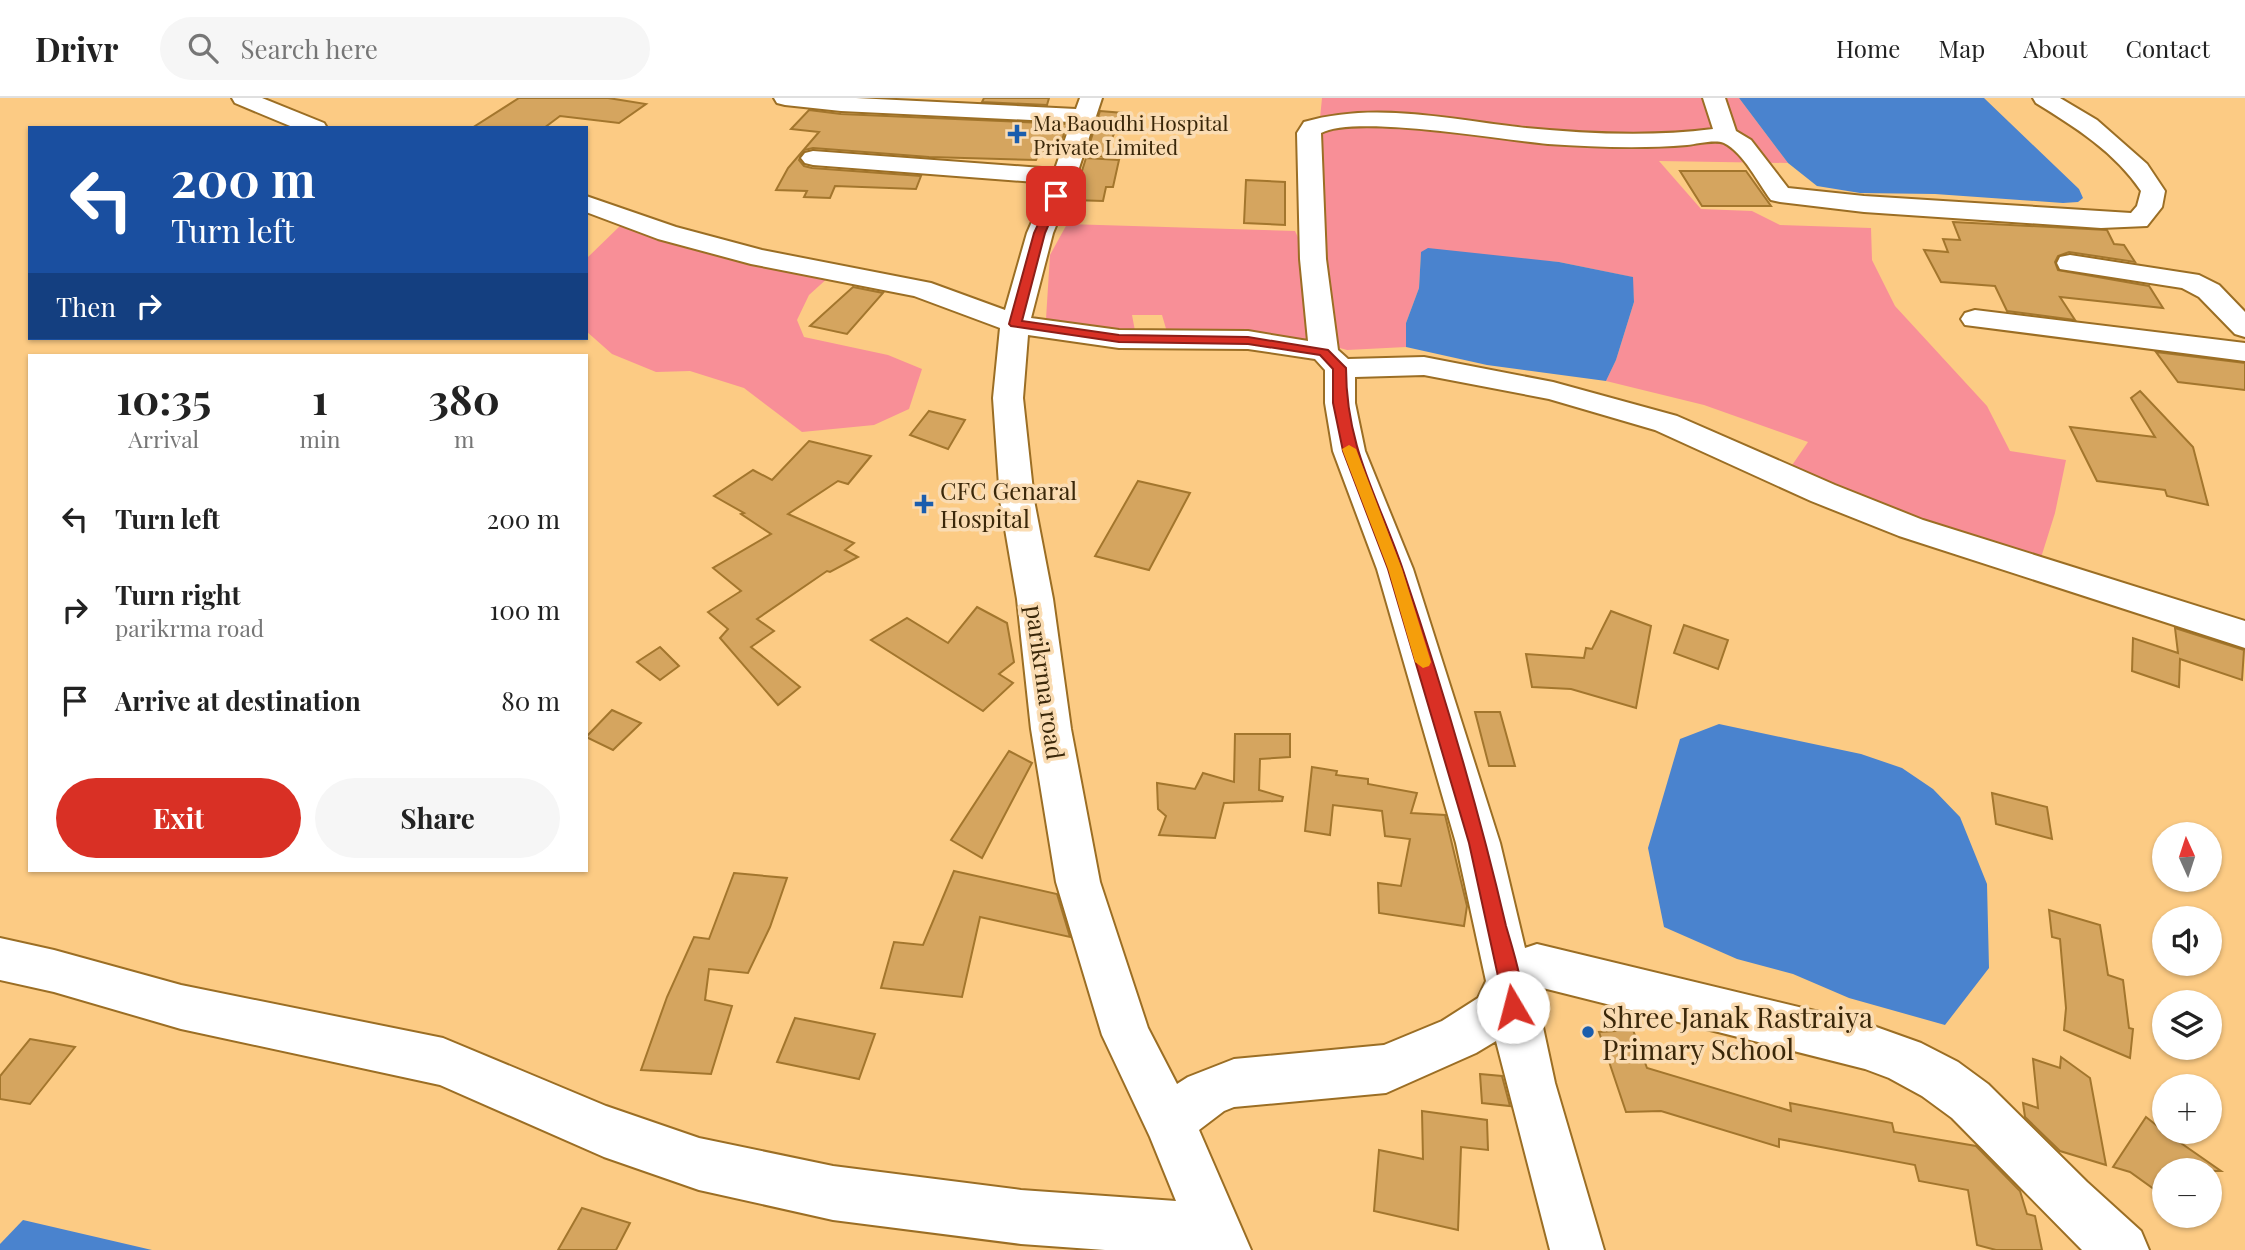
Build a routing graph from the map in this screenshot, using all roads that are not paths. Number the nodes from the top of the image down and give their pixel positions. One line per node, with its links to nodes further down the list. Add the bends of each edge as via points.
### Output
1 (243, 98): 6 (street)
2 (785, 98): 5 (street, via 841,104)
3 (1714, 98): 7 (street)
4 (2044, 98): 7 (street, via 2089,125 2138,169 2153,191 2149,207 2138,221 1780,195 1743,145)
5 (1088, 107): 9 (street, parikrma road)
6 (311, 126)
7 (1725, 134): 16 (street, via 1550,137 1324,114 1309,134 1313,259)
8 (813, 158): 9 (street)
9 (1064, 177): 13 (street, parikrma road, via 1040,233)
10 (588, 204): 13 (street, via 667,233 760,258 921,289)
11 (2070, 263): 14 (street, via 2189,281 2209,291)
12 (1975, 319): 15 (street)
13 (1015, 324): 16 (street, via 1119,339 1248,340); 20 (street, parikrma road, via 1008,398 1017,500 1078,882 1126,1035)
14 (2245, 328)
15 (2245, 352)
16 (1332, 360): 17 (street, via 1424,366 1553,391 1653,419 1911,528); 19 (street, via 1349,451 1411,621 1478,843)
17 (2245, 635)
18 (0, 959): 21 (street, via 181,1007 443,1062 604,1131 699,1164 832,1194)
19 (1510, 982): 20 (street, via 1495,1014 1459,1037 1386,1069 1234,1083 1206,1094); 22 (street, via 1541,1127); 23 (street, via 1537,965 1865,1046 1904,1060 1970,1101)
20 (1169, 1121): 21 (street, parikrma road)
21 (1220, 1241)
22 (1577, 1250)
23 (2122, 1250)

